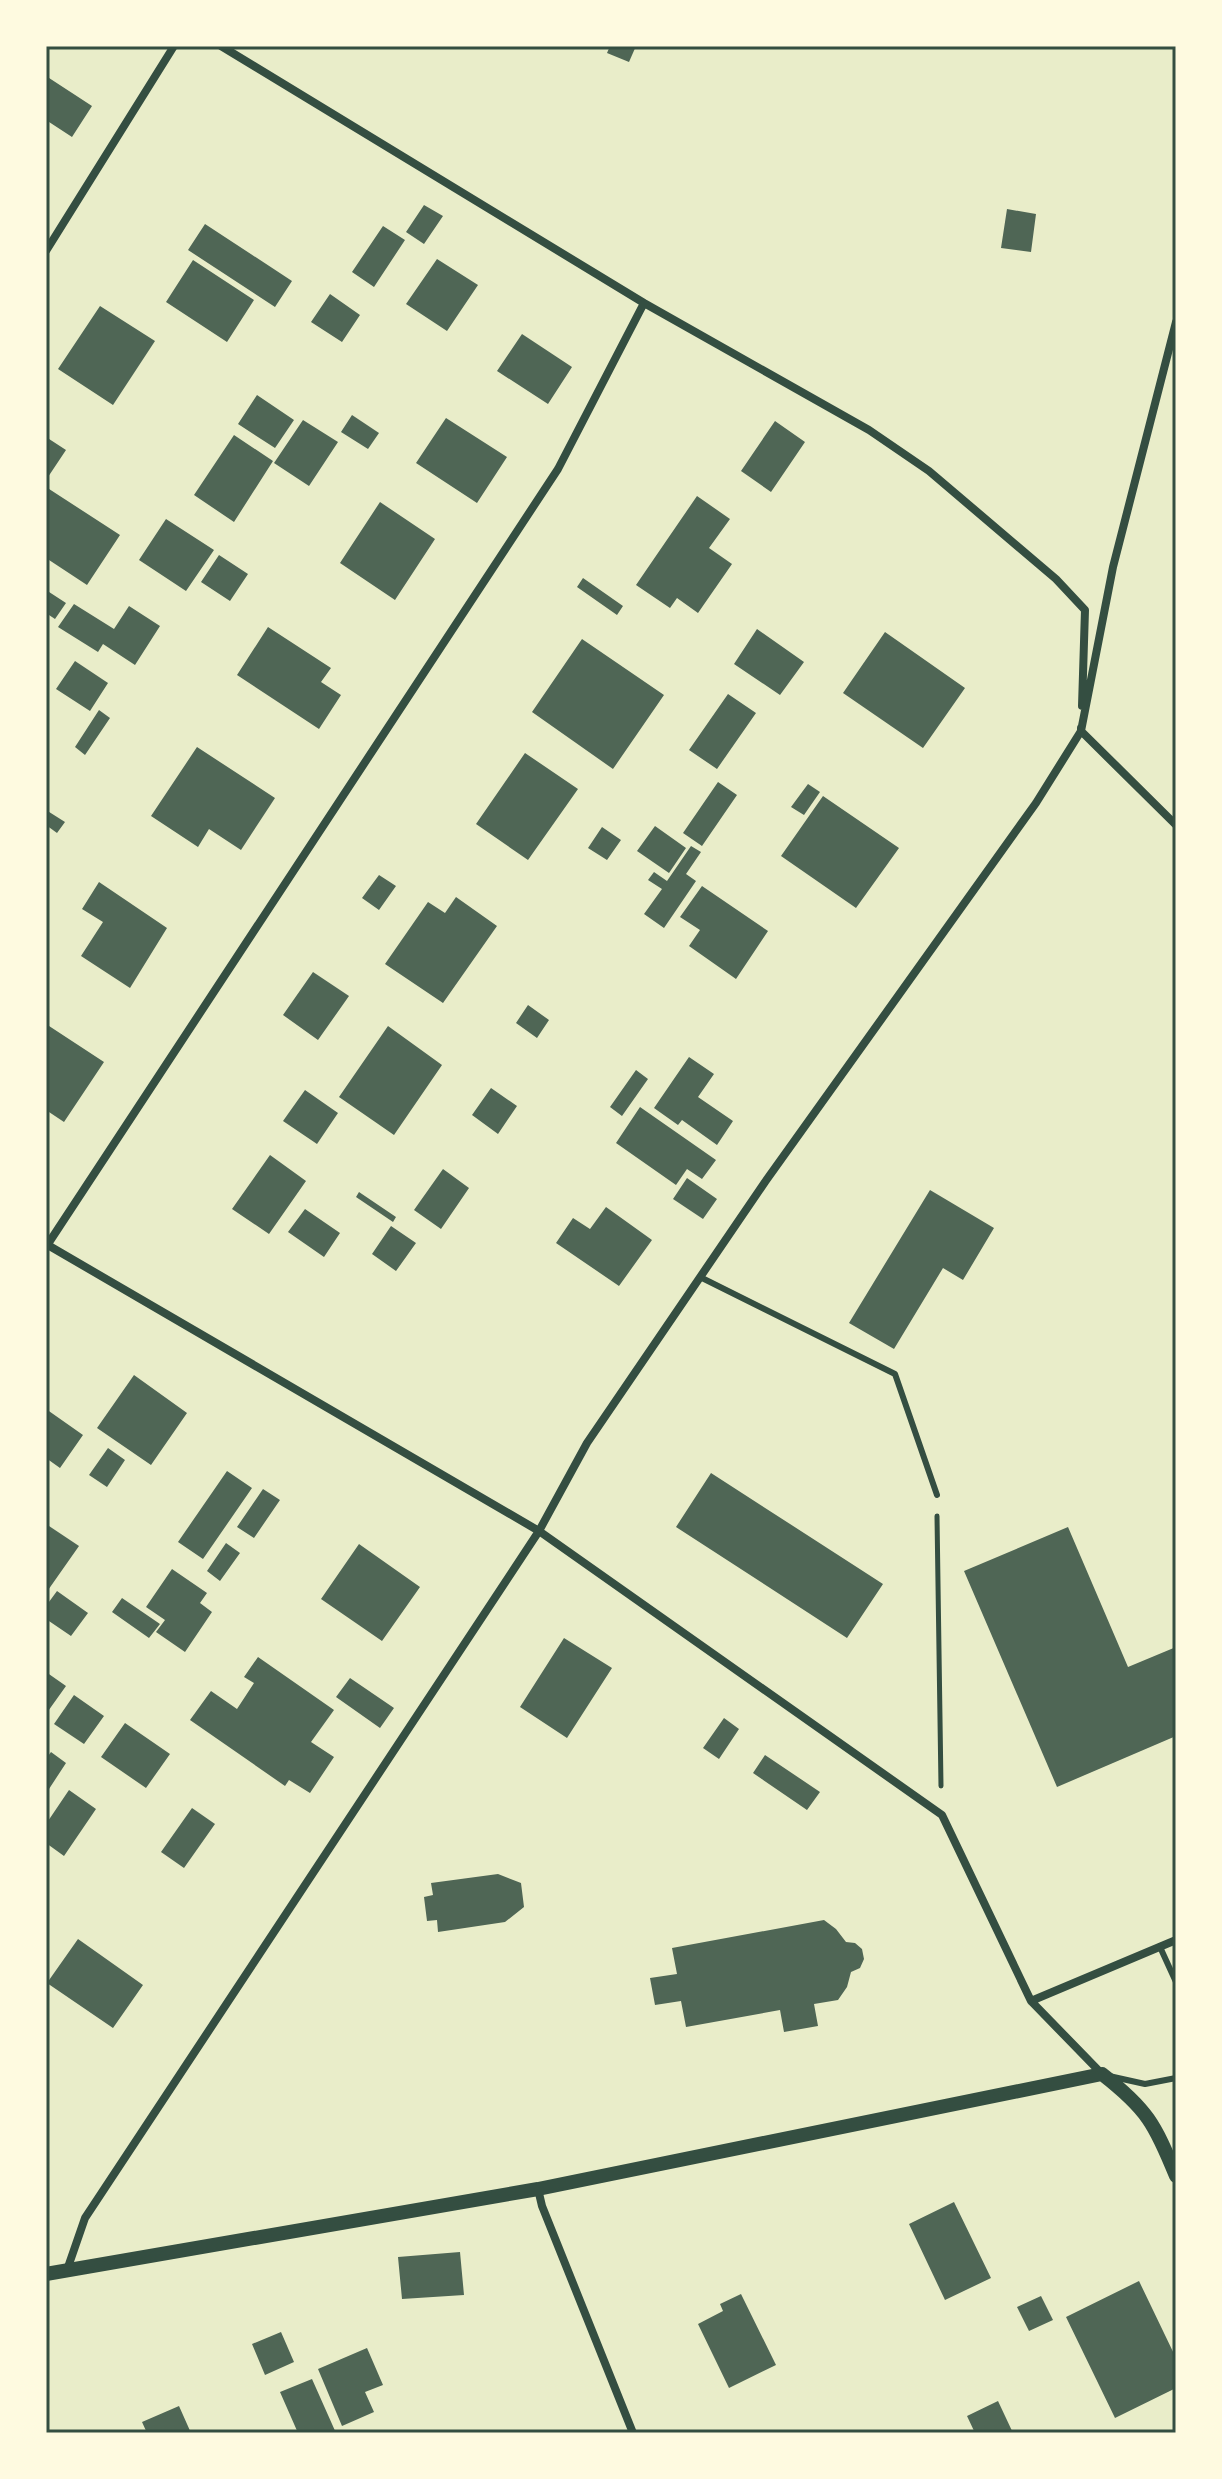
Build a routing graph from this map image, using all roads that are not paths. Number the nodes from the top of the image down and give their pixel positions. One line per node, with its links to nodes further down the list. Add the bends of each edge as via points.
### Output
1 (174, 46): 3 (street)
2 (221, 46): 4 (street)
3 (46, 251)
4 (644, 303): 6 (street, via 869,430 929,471 1056,579 1085,610); 8 (street, via 558,469)
5 (1176, 322): 6 (street, via 1113,567)
6 (1081, 731): 7 (street); 9 (street, via 1036,803)
7 (1176, 825)
8 (47, 1245): 11 (street)
9 (700, 1277): 10 (lane, via 895,1374); 11 (street, via 587,1443)
10 (937, 1495)
11 (539, 1531): 15 (street, via 942,1815); 20 (street, via 85,2218)
12 (1176, 1940): 13 (street)
13 (1160, 1947): 14 (lane); 15 (street)
14 (1176, 1982)
15 (1031, 2001): 16 (street)
16 (1102, 2074): 17 (lane, via 1145,2084); 18 (street, via 1143,2109); 19 (street)
17 (1176, 2078)
18 (1176, 2176)
19 (538, 2189): 20 (street); 22 (street)
20 (67, 2270): 21 (street)
21 (46, 2274)
22 (633, 2433)

